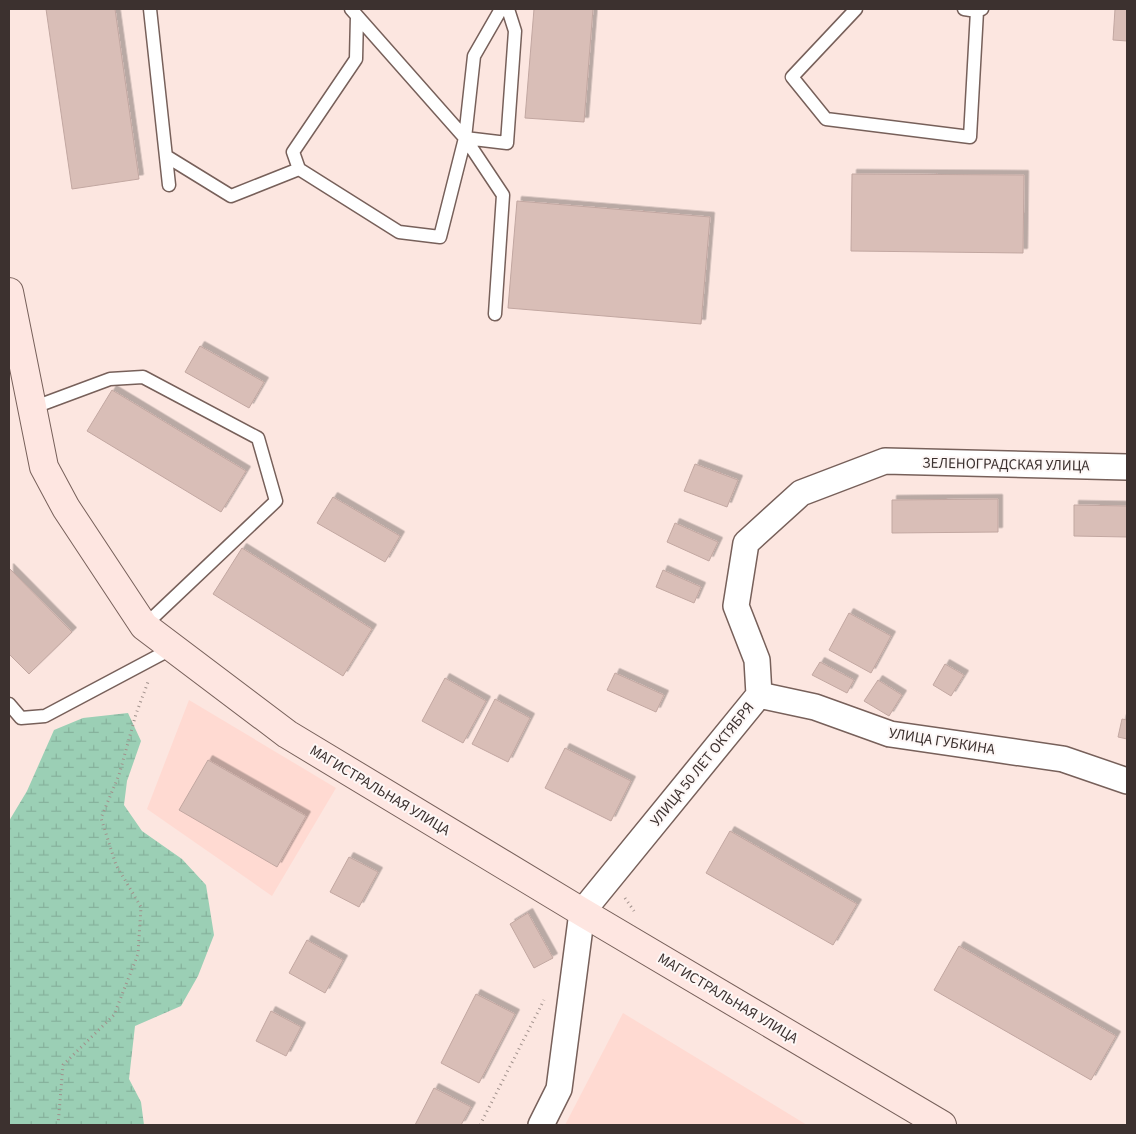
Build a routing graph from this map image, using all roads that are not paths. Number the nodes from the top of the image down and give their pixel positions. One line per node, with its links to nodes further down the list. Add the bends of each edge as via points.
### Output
1 (150, 9): 9 (lane)
2 (501, 9): 8 (lane, via 474,56)
3 (508, 9): 8 (lane, via 515,31 507,143)
4 (856, 9): 6 (lane, via 792,77 826,118 970,137)
5 (964, 9): 6 (lane)
6 (980, 10)
7 (354, 12): 8 (lane); 10 (lane, via 356,59 294,152)
8 (465, 138): 10 (lane, via 440,237 399,232); 13 (lane, via 503,195)
9 (166, 156): 10 (lane, via 231,196); 11 (lane)
10 (299, 169)
11 (169, 185)
12 (9, 292): 14 (main road, МАГИСТРАЛЬНАЯ УЛИЦА)
13 (494, 314)
14 (32, 408): 17 (main road, МАГИСТРАЛЬНАЯ УЛИЦА, via 44,467 66,508); 17 (lane, via 110,379 143,377 258,438 276,500)
15 (884, 461): 16 (street, ЗЕЛЕНОГРАДСКАЯ УЛИЦА); 19 (street, УЛИЦА 50 ЛЕТ ОКТЯБРЯ, via 801,493 746,543 736,606 756,660)
16 (1127, 467)
17 (144, 626): 18 (main road, МАГИСТРАЛЬНАЯ УЛИЦА)
18 (173, 648): 20 (lane, via 46,716 21,718); 22 (main road, МАГИСТРАЛЬНАЯ УЛИЦА, via 287,734)
19 (759, 695): 21 (street, УЛИЦА ГУБКИНА, via 814,707 890,734 1063,759); 22 (street, УЛИЦА 50 ЛЕТ ОКТЯБРЯ)
20 (9, 704)
21 (1127, 781)
22 (582, 912): 23 (street, via 559,1089); 24 (main road, МАГИСТРАЛЬНАЯ УЛИЦА)
23 (540, 1125)
24 (942, 1125)

